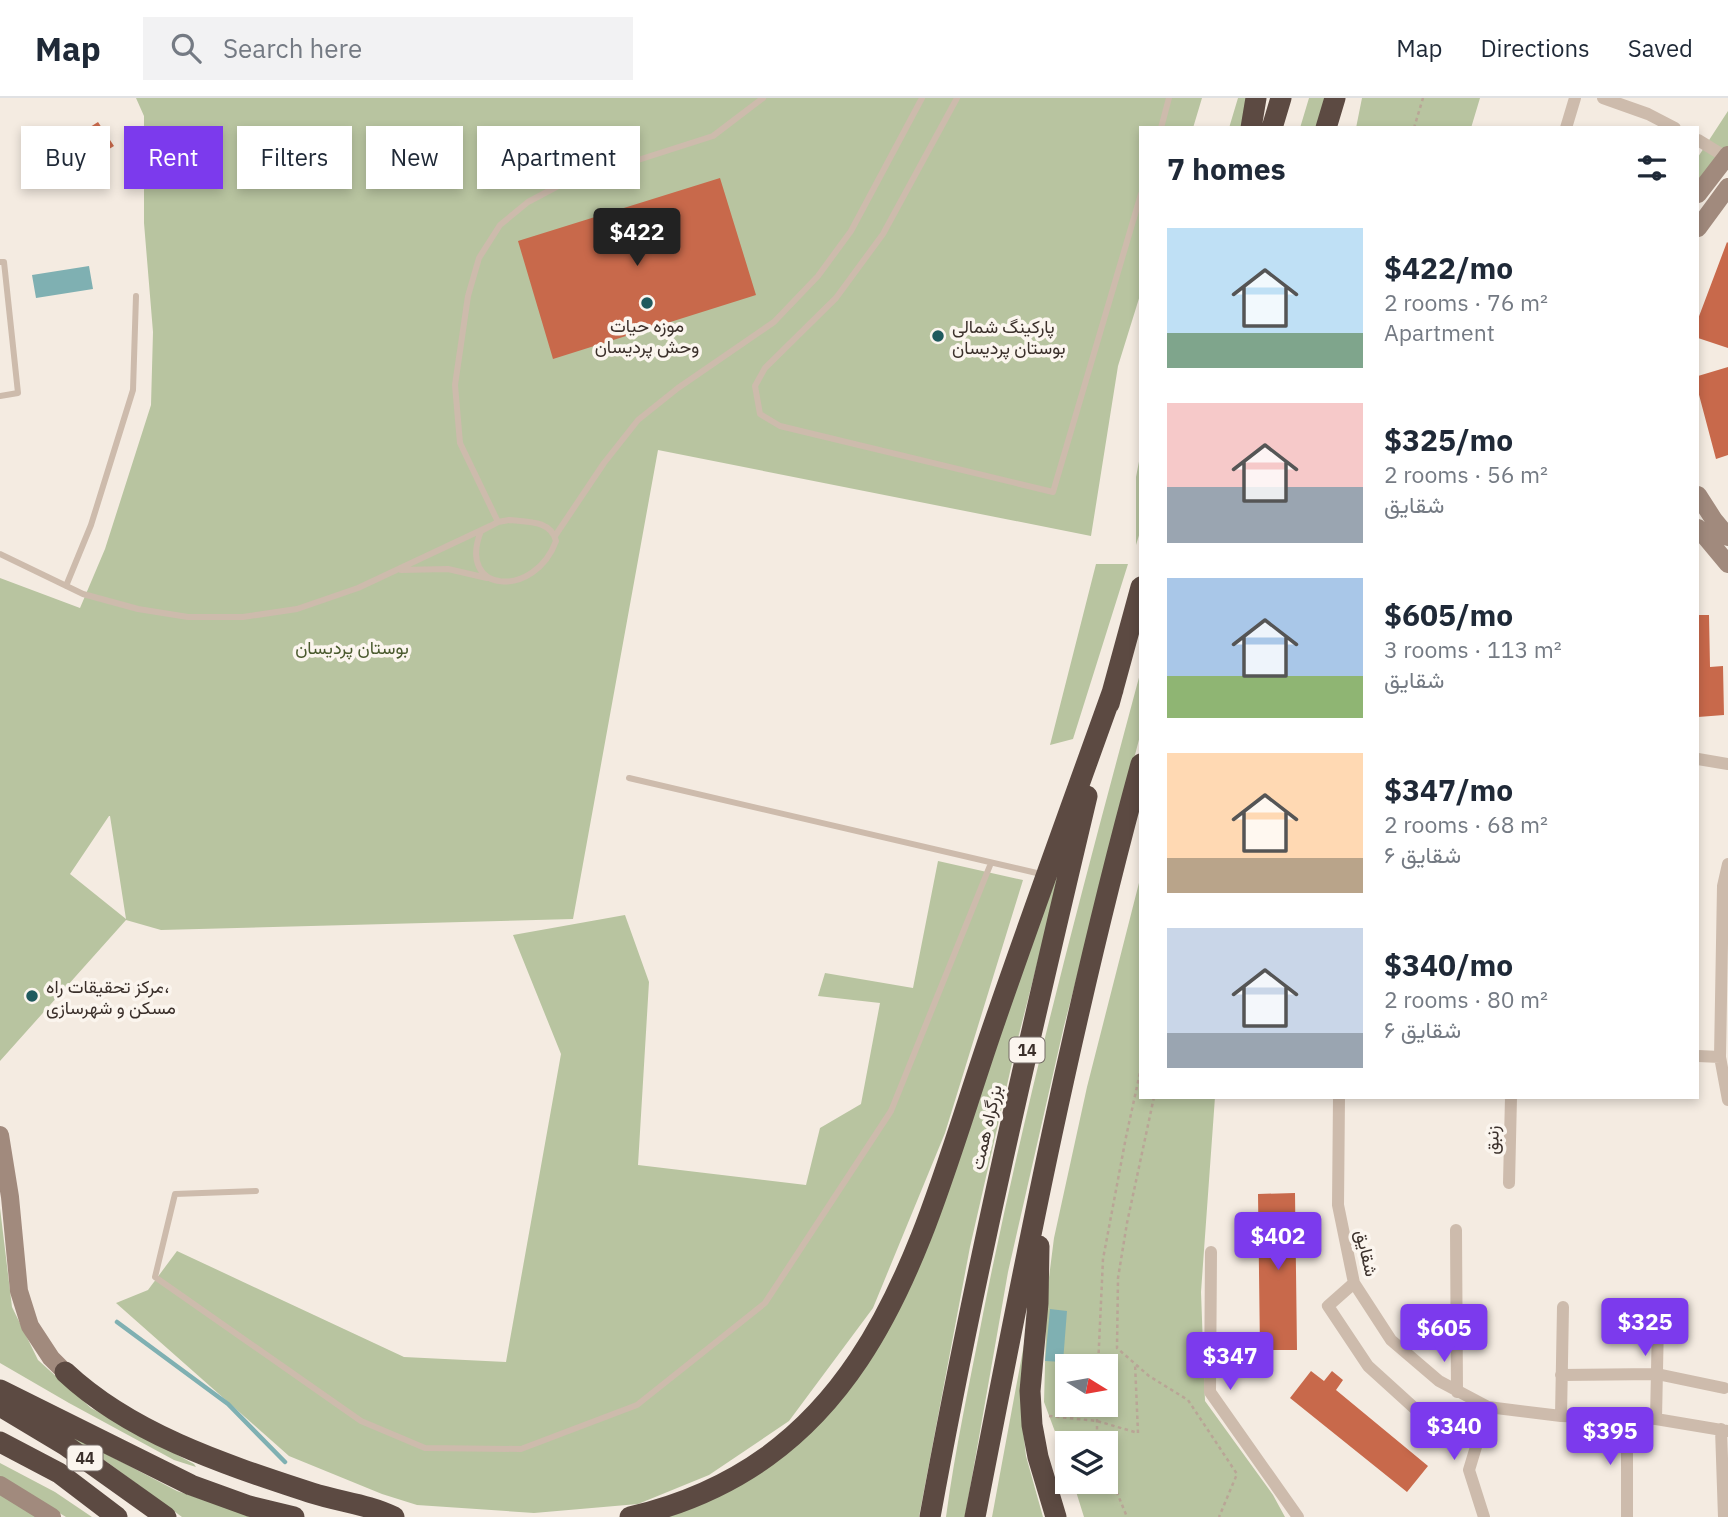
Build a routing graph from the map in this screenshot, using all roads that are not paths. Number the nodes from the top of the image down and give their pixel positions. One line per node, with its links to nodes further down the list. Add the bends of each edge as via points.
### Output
1 (763, 98): 26 (lane, via 713,136 560,185 528,202 500,225 479,258 468,296 455,385 460,443)
2 (922, 98): 29 (lane, via 851,232 818,276 774,321 638,420)
3 (957, 98): 20 (lane, via 883,234 836,298 765,368 755,386 760,414 780,426 1053,492)
4 (1170, 98): 10 (lane)
5 (1256, 98): 11 (highway)
6 (1281, 98): 12 (highway)
7 (1335, 98): 13 (highway)
8 (1575, 98): 14 (street)
9 (1603, 98): 15 (street)
10 (1162, 126)
11 (1251, 126)
12 (1273, 126)
13 (1327, 126)
14 (1567, 126)
15 (1671, 126)
16 (1699, 141): 17 (street)
17 (1727, 157): 19 (street)
18 (1728, 187): 21 (street)
19 (1699, 193)
20 (1139, 201)
21 (1699, 227)
22 (0, 262): 24 (lane, via 4,262 18,393)
23 (136, 296): 35 (lane, via 133,390 91,525)
24 (0, 396)
25 (1699, 497): 30 (street)
26 (498, 522): 27 (lane); 29 (lane, via 546,526)
27 (490, 526): 33 (lane); 34 (lane, via 481,531 476,543 480,568)
28 (1699, 529): 32 (street)
29 (555, 536): 34 (lane, via 537,570 512,583)
30 (1728, 537)
31 (0, 554): 35 (lane)
32 (1728, 564)
33 (399, 570): 34 (lane, via 448,569); 35 (lane, via 297,609 243,617 188,617 138,609)
34 (488, 578)
35 (66, 586)
36 (1139, 594): 37 (highway, بزرگراه همت / 14)
37 (1113, 690): 44 (highway); 81 (highway, بزرگراه همت / 14, via 998,1173)
38 (1699, 759): 39 (street)
39 (1728, 764)
40 (1139, 771): 54 (highway, 14, via 1109,880)
41 (629, 778): 42 (lane)
42 (991, 863): 44 (lane); 53 (lane, via 891,1111 877,1134 765,1303 637,1405 521,1449 425,1448 361,1421 155,1277 175,1194)
43 (1728, 864): 45 (street)
44 (1046, 876): 80 (highway, via 915,1251 854,1368 808,1424 758,1464 703,1493)
45 (1726, 886): 47 (street)
46 (1699, 1056): 47 (street)
47 (1720, 1056): 50 (street)
48 (1339, 1099): 57 (street, شقایق, via 1338,1205)
49 (1511, 1099): 52 (street, زنبق)
50 (1728, 1100)
51 (0, 1135): 60 (street, via 19,1291 30,1326)
52 (1509, 1183)
53 (256, 1191)
54 (1040, 1195): 82 (highway, 14); 83 (highway, via 1038,1303 1030,1391 1038,1457)
55 (1456, 1230): 65 (street)
56 (1211, 1252): 84 (street, via 1210,1392)
57 (1354, 1283): 65 (street, شقایق, via 1391,1340); 72 (street, via 1328,1306 1368,1366 1422,1415)
58 (1563, 1307): 62 (street)
59 (1658, 1321): 61 (street)
60 (65, 1372): 79 (highway, via 114,1409 160,1435 277,1481 376,1507)
61 (1657, 1374): 62 (street); 63 (street); 70 (street)
62 (1561, 1375): 68 (street)
63 (1724, 1388)
64 (0, 1390): 78 (highway, via 191,1485)
65 (1457, 1392): 67 (street, شقایق)
66 (0, 1406): 77 (highway, 44, via 65,1445)
67 (1488, 1407): 68 (street, شقایق); 72 (street)
68 (1561, 1416): 69 (street, شقایق)
69 (1627, 1418): 70 (street, شقایق); 86 (street)
70 (1656, 1419): 71 (street, شقایق)
71 (1724, 1430): 87 (street)
72 (1479, 1439): 85 (street, via 1469,1470)
73 (0, 1442): 76 (highway, 44, via 59,1473)
74 (0, 1485): 75 (street)
75 (52, 1517)
76 (117, 1517)
77 (166, 1517)
78 (294, 1517)
79 (394, 1517)
80 (630, 1517)
81 (930, 1517)
82 (975, 1517)
83 (1056, 1517)
84 (1298, 1517)
85 (1484, 1517)
86 (1627, 1517)
87 (1724, 1517)

